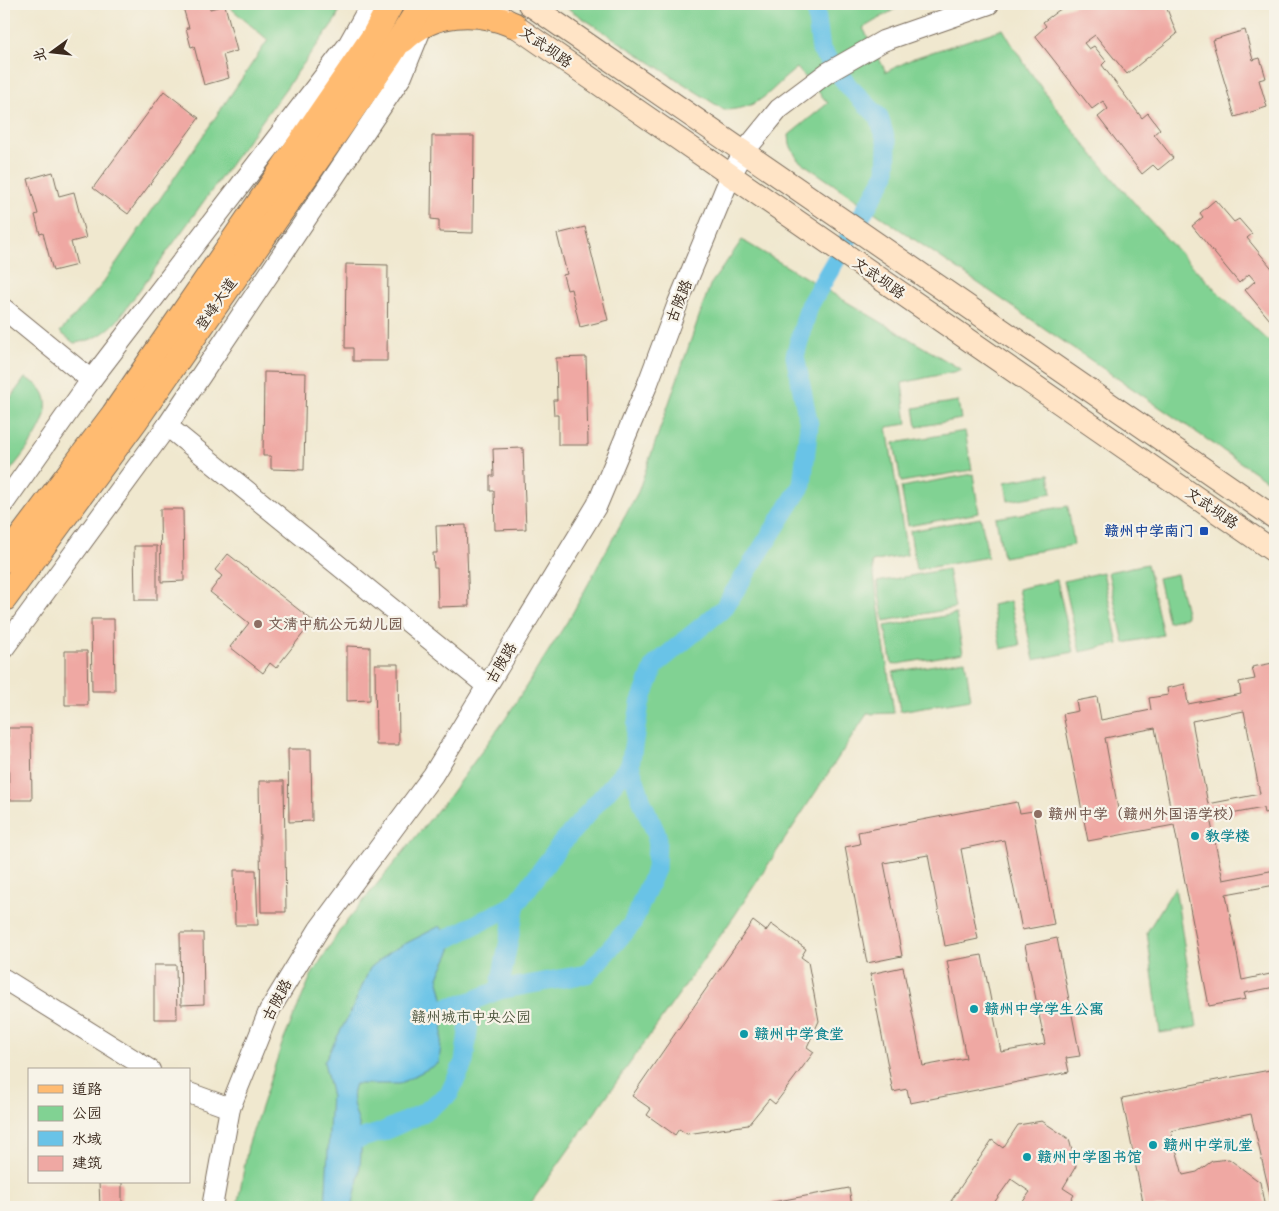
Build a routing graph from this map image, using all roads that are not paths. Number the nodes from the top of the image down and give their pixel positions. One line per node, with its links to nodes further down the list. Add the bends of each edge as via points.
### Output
1 (373, 4): 8 (main road); 12 (street, via 348,45)
2 (390, 4): 8 (main road, 登峰大道)
3 (483, 4): 7 (main road, 文武坝路)
4 (529, 4): 9 (main road, 文武坝路)
5 (989, 4): 9 (street, 古陂路, via 883,42 827,73 779,109)
6 (426, 11): 7 (main road, 登峰大道, via 442,18 471,14 493,17); 13 (street, via 402,76); 18 (main road, 登峰大道, via 390,55 135,421)
7 (514, 25): 10 (main road, 文武坝路)
8 (374, 36): 17 (main road, 登峰大道, via 114,414)
9 (744, 152): 10 (street, 古陂路); 15 (main road, 文武坝路)
10 (730, 175): 16 (main road, 文武坝路); 20 (street, 古陂路, via 597,505)
11 (4, 309): 12 (street)
12 (91, 380): 14 (street)
13 (167, 426): 19 (street); 20 (street)
14 (4, 503)
15 (1275, 518)
16 (1275, 552)
17 (4, 560)
18 (4, 599)
19 (4, 648)
20 (487, 686): 24 (street, 古陂路, via 433,775 318,929 269,1012)
21 (4, 979): 22 (street)
22 (147, 1068)
23 (190, 1094): 24 (street)
24 (230, 1108): 25 (street, 古陂路)
25 (212, 1207)

